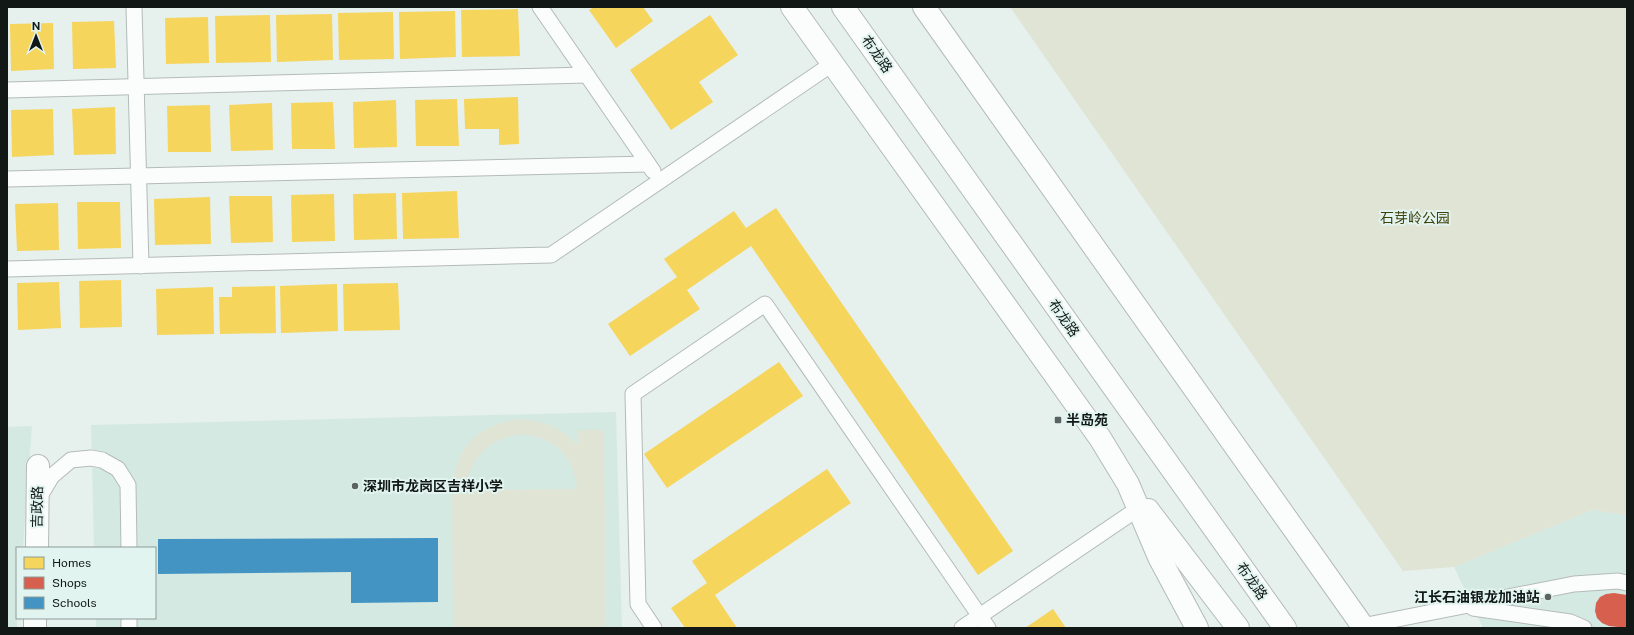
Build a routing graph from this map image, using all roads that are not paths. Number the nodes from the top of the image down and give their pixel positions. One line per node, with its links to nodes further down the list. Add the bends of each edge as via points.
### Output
1 (134, 7): 8 (lane)
2 (540, 7): 7 (lane)
3 (792, 7): 6 (main road)
4 (843, 7): 30 (main road, 布龙路)
5 (924, 7): 25 (main road)
6 (832, 64): 13 (lane); 17 (main road, via 1100,438)
7 (587, 75): 8 (lane); 10 (lane)
8 (136, 86): 9 (lane); 11 (lane)
9 (7, 90)
10 (648, 164): 11 (lane); 13 (lane)
11 (138, 176): 12 (lane); 14 (lane)
12 (7, 179)
13 (660, 181): 14 (lane, via 551,255)
14 (141, 266): 15 (lane)
15 (7, 269)
16 (38, 466): 18 (main road, 吉政路)
17 (1128, 484): 19 (main road); 29 (main road)
18 (38, 500): 20 (main road, 吉政路); 21 (lane, via 52,476 71,460 102,460 118,469 128,485)
19 (1139, 508): 24 (lane); 28 (main road, via 1159,557)
20 (36, 547)
21 (129, 547)
22 (1627, 583): 23 (lane, via 1618,581 1574,584)
23 (1460, 606): 25 (lane); 31 (lane, via 1570,622)
24 (984, 622): 26 (lane, via 765,304 633,394 638,604); 27 (lane)
25 (1363, 627)
26 (654, 628)
27 (962, 628)
28 (1197, 628)
29 (1238, 628)
30 (1285, 628)
31 (1584, 628)

